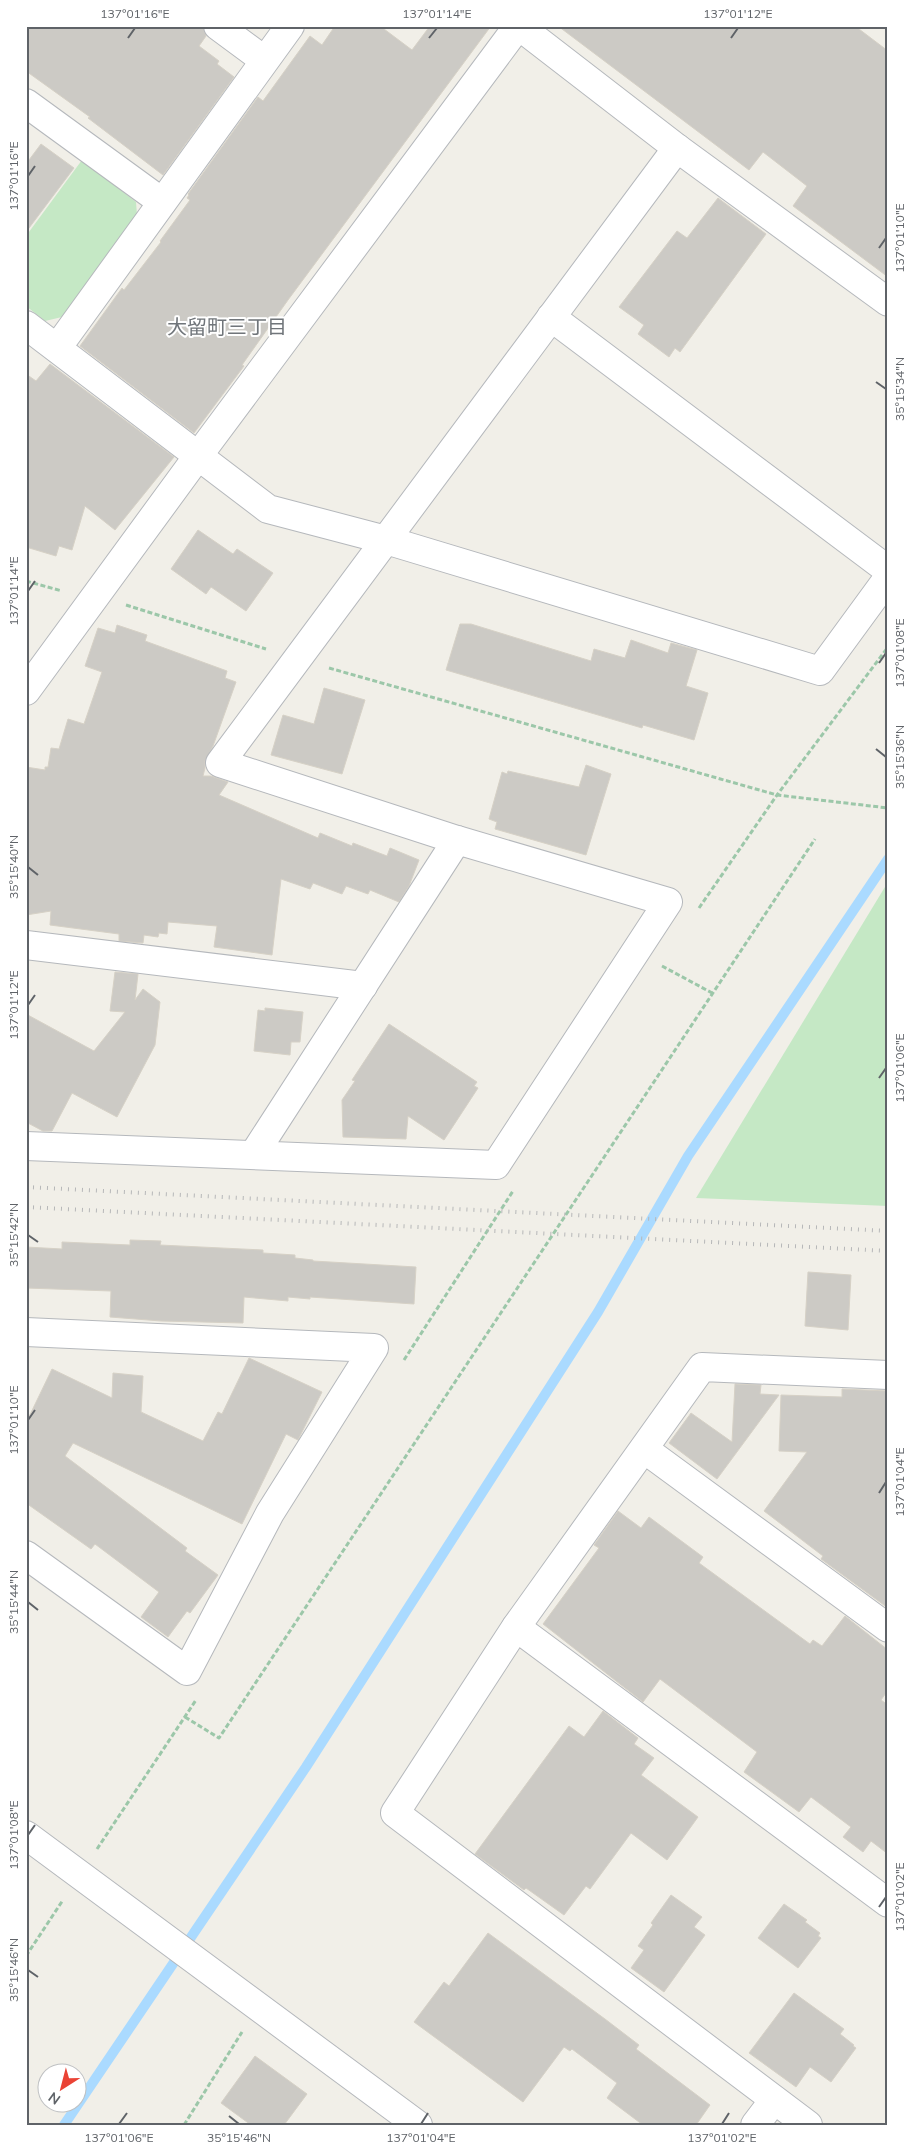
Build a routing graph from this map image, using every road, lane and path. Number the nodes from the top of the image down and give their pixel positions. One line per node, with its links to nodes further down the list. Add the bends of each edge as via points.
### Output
1 (218, 26): 4 (street)
2 (290, 26): 4 (street)
3 (518, 26): 6 (street); 12 (street)
4 (264, 60): 7 (street)
5 (26, 103): 7 (street)
6 (677, 148): 8 (street); 9 (street)
7 (162, 202): 11 (street)
8 (888, 302)
9 (551, 317): 13 (street); 14 (street)
10 (26, 325): 11 (street)
11 (57, 348): 12 (street)
12 (198, 456): 13 (street, via 268,509); 17 (street)
13 (386, 540): 15 (street, via 820,671); 19 (street)
14 (888, 570)
15 (888, 578)
16 (26, 581): 17 (path)
17 (93, 600): 19 (path, via 136,606); 20 (street)
18 (888, 647): 21 (path)
19 (296, 659): 21 (path); 23 (street, via 220,763)
20 (26, 691)
21 (777, 795): 22 (path); 25 (path)
22 (888, 808)
23 (457, 840): 28 (street); 31 (street, via 668,902 496,1165)
24 (815, 840): 29 (path)
25 (696, 911)
26 (26, 945): 28 (street)
27 (665, 957): 29 (path, via 659,965)
28 (362, 986): 31 (street)
29 (714, 994): 41 (path, via 219,1738)
30 (26, 1146): 31 (street)
31 (254, 1154)
32 (515, 1187): 34 (path)
33 (26, 1332): 37 (street, via 374,1348 270,1513 187,1671)
34 (403, 1361)
35 (888, 1374): 36 (street, via 702,1367)
36 (644, 1448): 38 (street); 39 (street)
37 (26, 1555)
38 (516, 1628): 44 (street); 47 (street, via 395,1813)
39 (888, 1628)
40 (199, 1695): 41 (path)
41 (185, 1717): 43 (path)
42 (26, 1835): 43 (street)
43 (80, 1873): 45 (path); 46 (street)
44 (888, 1903)
45 (26, 1956)
46 (258, 2006): 48 (path); 49 (street)
47 (774, 2100): 50 (street); 51 (street)
48 (184, 2125)
49 (418, 2125)
50 (755, 2125)
51 (808, 2125)

